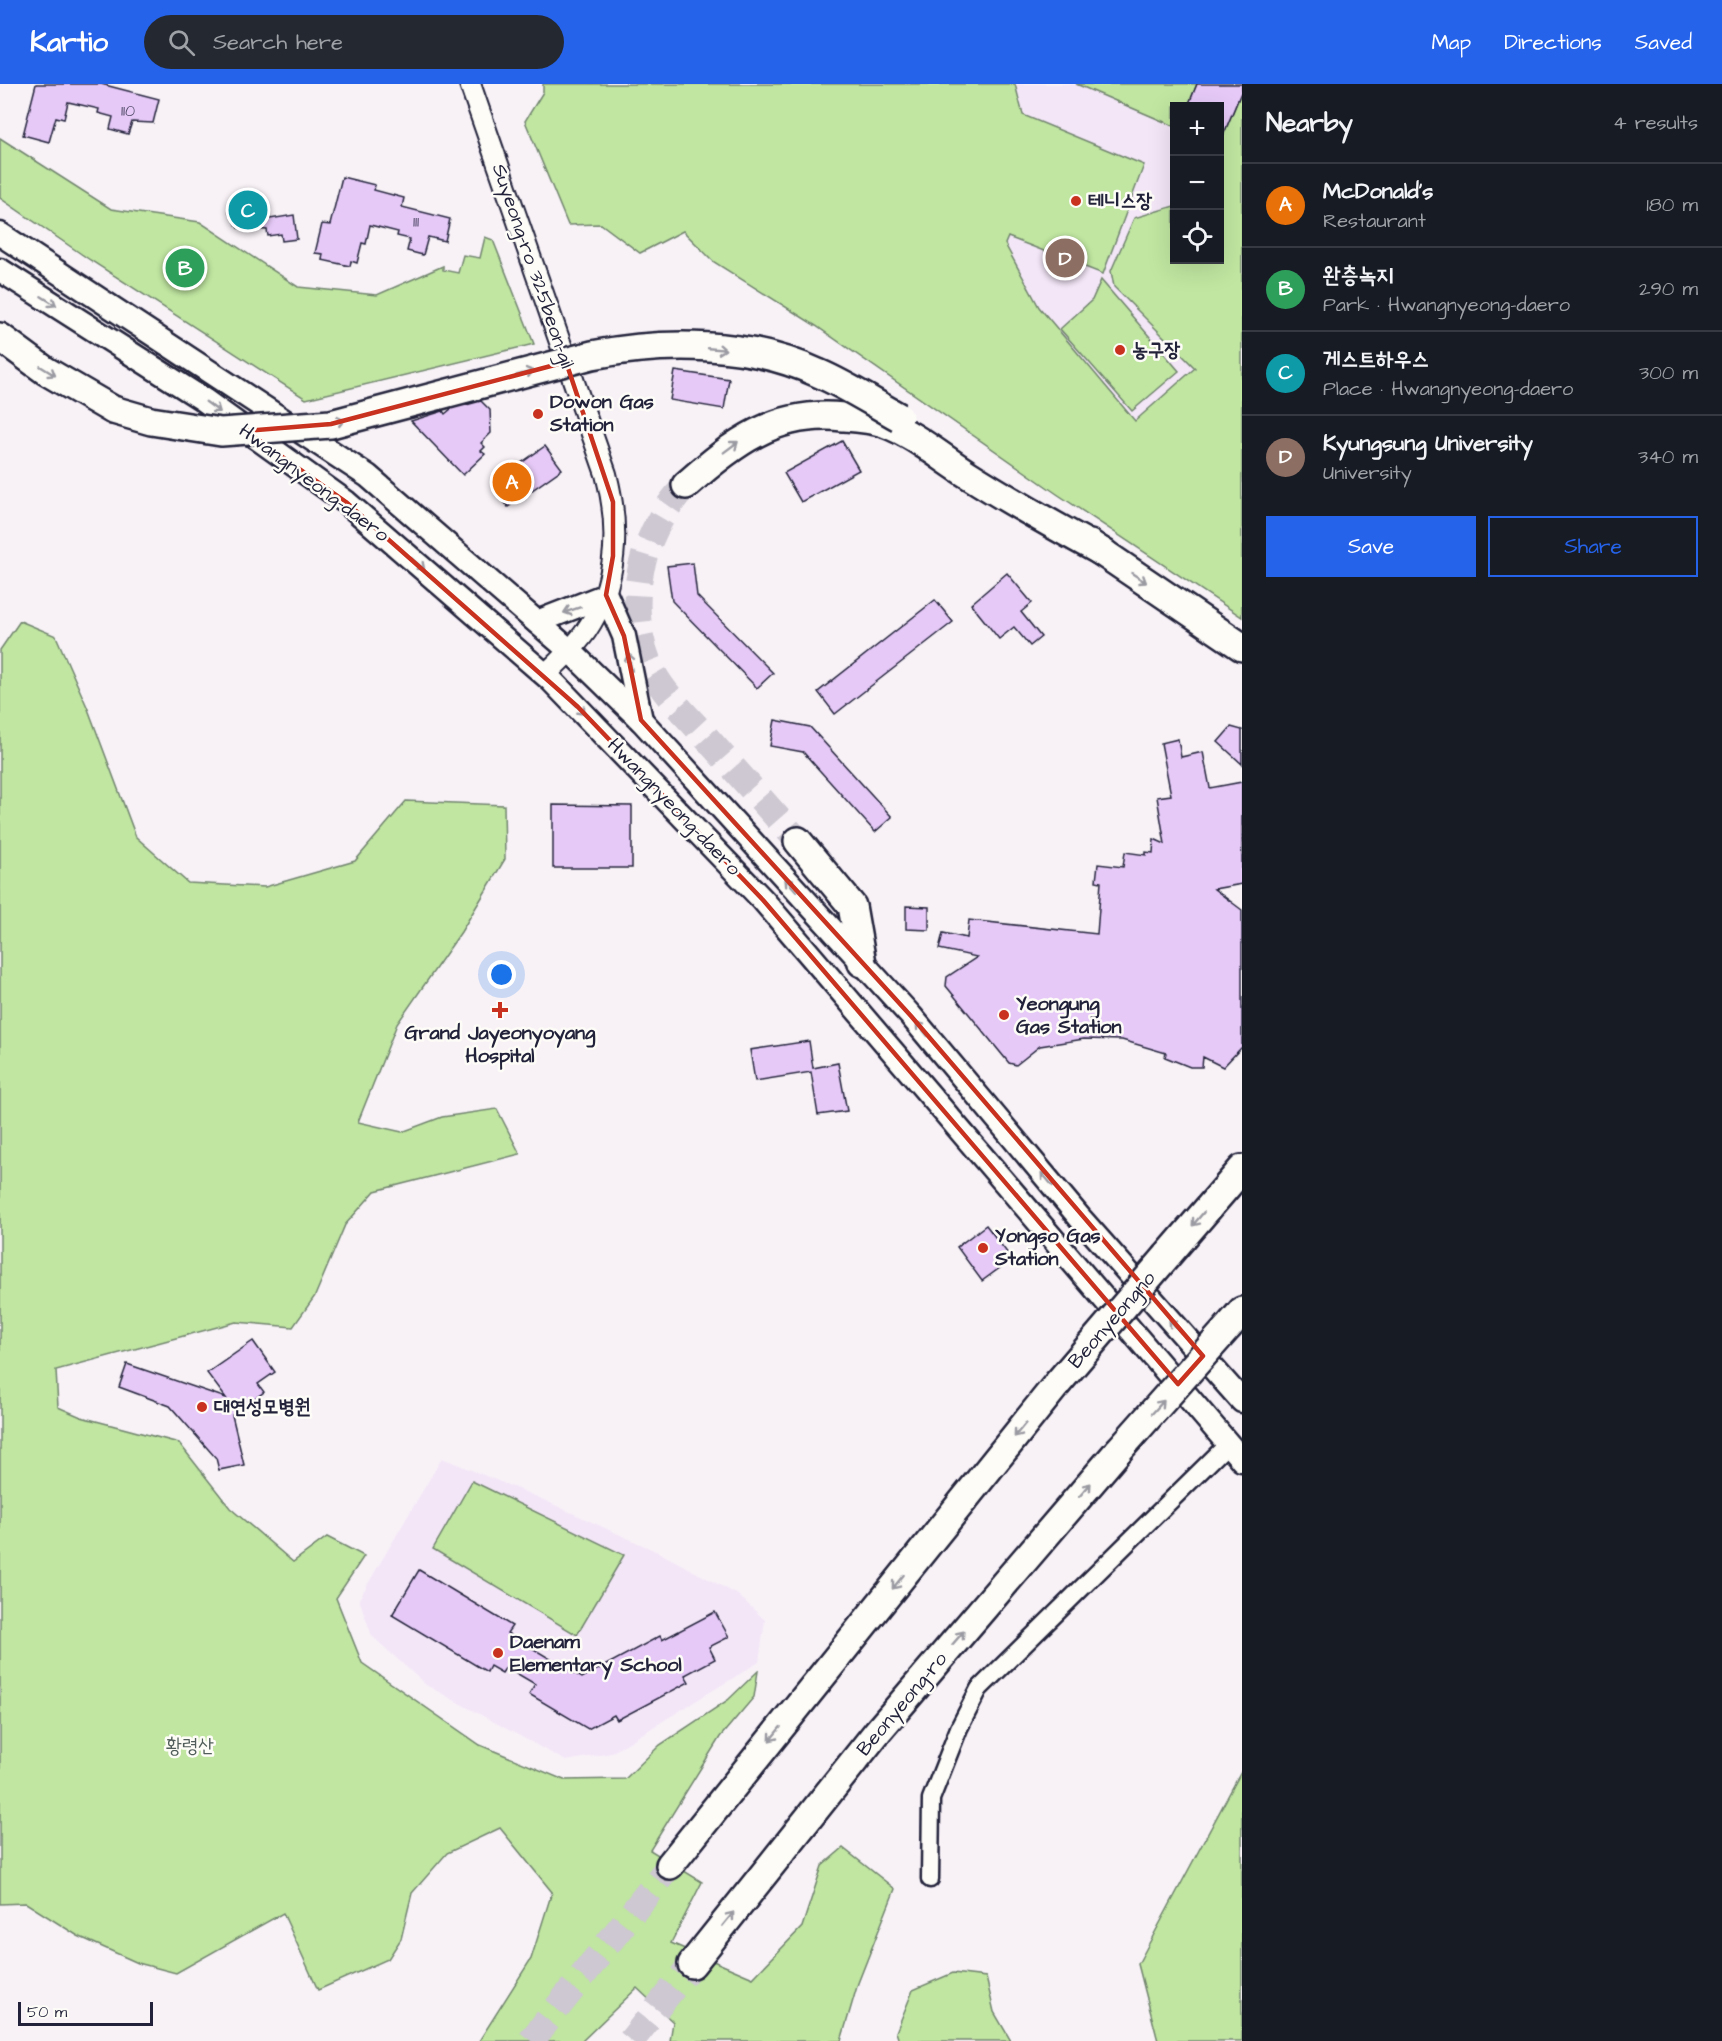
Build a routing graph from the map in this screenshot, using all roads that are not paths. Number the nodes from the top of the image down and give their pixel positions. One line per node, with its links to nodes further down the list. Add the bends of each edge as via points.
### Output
1 (470, 84): 7 (street, Suyeong-ro 325beon-gil, via 606,474 615,528)
2 (0, 234): 8 (main road, Hwangnyeong-daero, via 368,476)
3 (0, 270): 11 (main road, Hwangnyeong-daero, one-way to 11, via 204,400 346,502)
4 (0, 337): 6 (highway, one-way to 6, bridge, via 46,371 113,410 151,421 221,432 331,424 632,348 698,347 752,352 817,372 899,417)
5 (686, 485): 6 (highway, one-way to 6, via 736,443 760,430 805,416 857,418 883,423 907,434 1023,509)
6 (1104, 553): 9 (highway, one-way to 9)
7 (606, 595): 8 (main road, one-way to 8); 10 (street, Suyeong-ro 325beon-gil, via 585,632); 12 (main road, one-way to 7, via 624,636)
8 (537, 622): 10 (main road, Hwangnyeong-daero)
9 (1242, 647)
10 (569, 650): 11 (street, Suyeong-ro 325beon-gil); 12 (main road, Hwangnyeong-daero)
11 (545, 675): 18 (main road, Hwangnyeong-daero, one-way to 18, via 763,900)
12 (641, 720): 14 (main road, Hwangnyeong-daero, one-way to 12)
13 (798, 841): 14 (highway, via 852,906)
14 (862, 963): 17 (main road, Hwangnyeong-daero, one-way to 14)
15 (1242, 1169): 19 (highway, Beonyeongno, one-way to 19, bridge, via 1057,1384)
16 (1236, 1318): 21 (highway, Beonyeong-ro, one-way to 16, bridge, via 878,1731)
17 (1242, 1401)
18 (1235, 1452): 20 (street, via 979,1689 931,1799)
19 (670, 1865)
20 (930, 1879)
21 (692, 1964)

